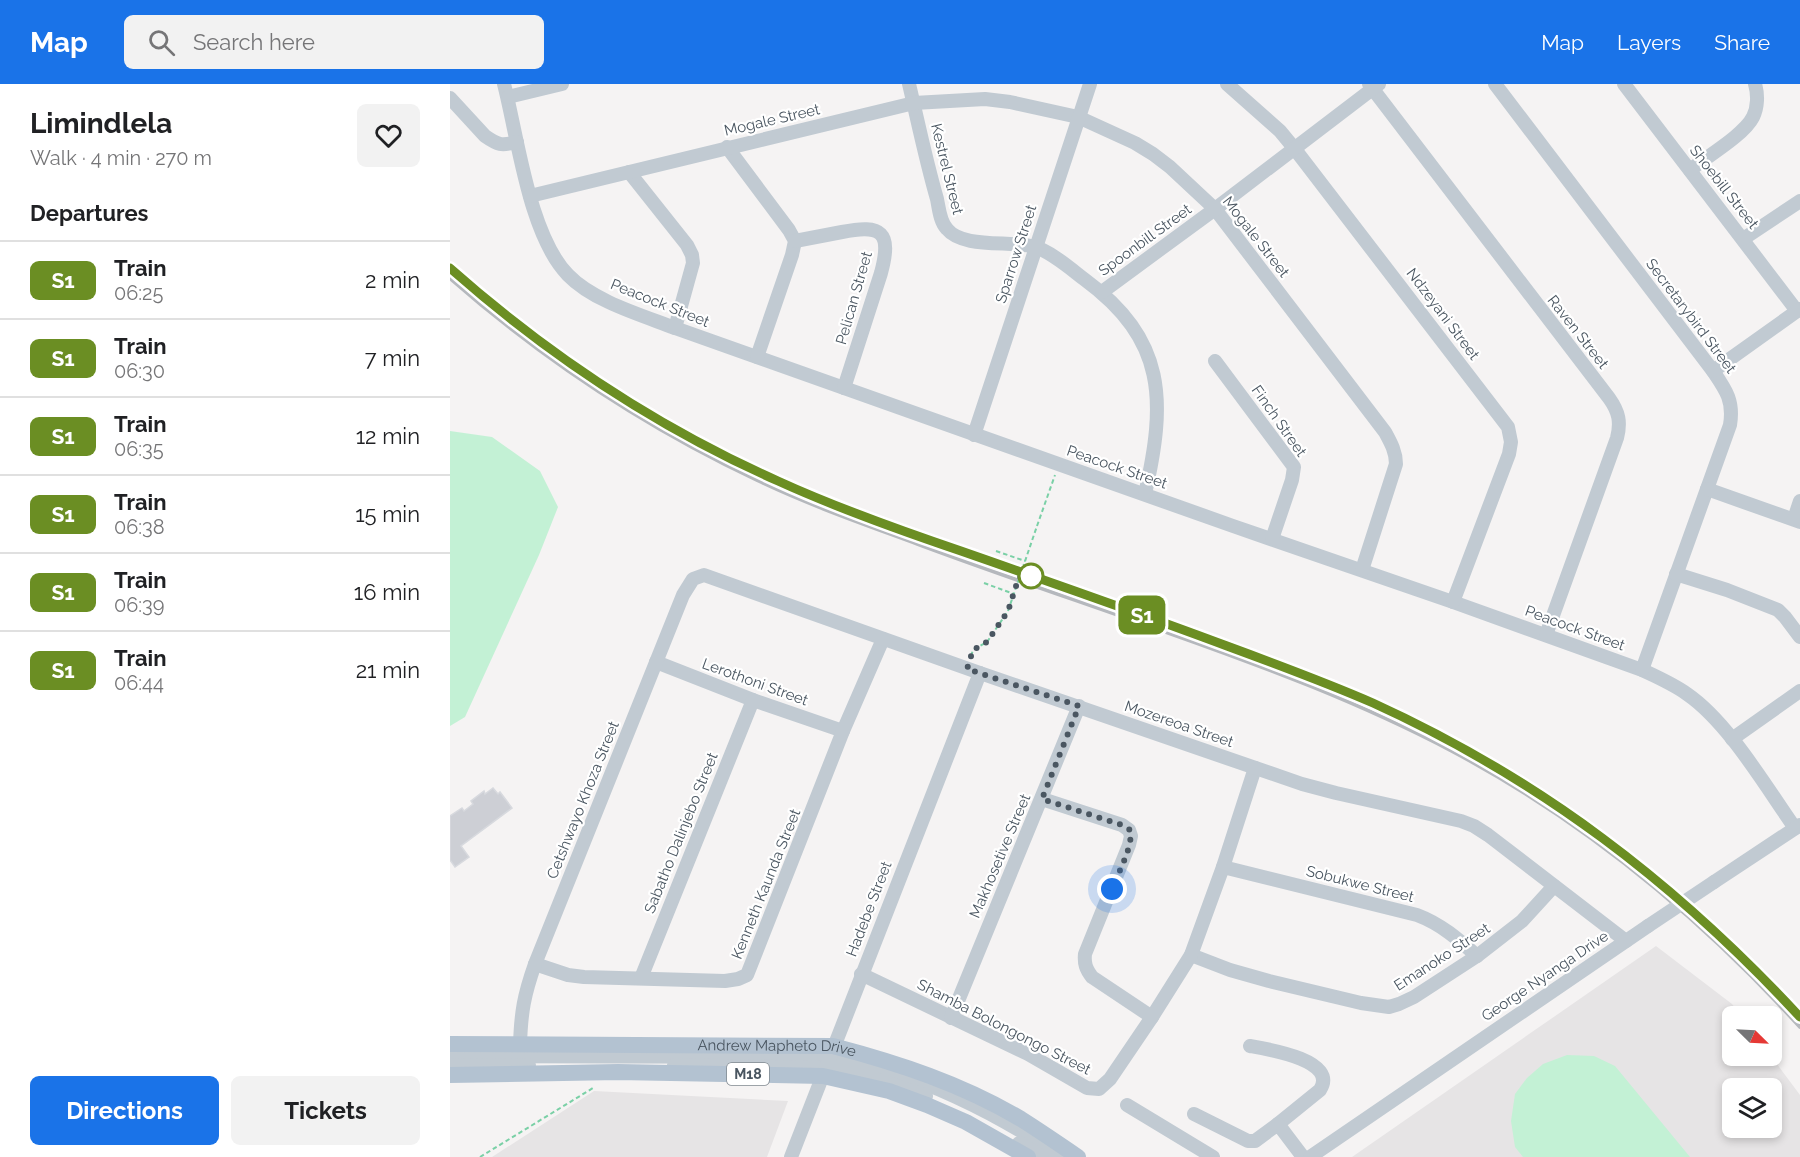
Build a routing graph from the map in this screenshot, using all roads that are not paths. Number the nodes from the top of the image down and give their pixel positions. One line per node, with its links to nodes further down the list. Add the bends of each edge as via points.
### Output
1 (562, 84): 9 (street)
2 (909, 84): 11 (street, Kestrel Street)
3 (1090, 84): 12 (street, Sparrow Street)
4 (1227, 84): 15 (street, Ndzeyani Street)
5 (1495, 84): 29 (street, Secretarybird Street)
6 (1624, 84): 16 (street, Shoebill Street)
7 (1755, 84): 16 (street, via 1753,118)
8 (1374, 85): 15 (street, Spoonbill Street); 41 (street, Raven Street, via 1609,398 1620,418 1617,438)
9 (506, 91): 13 (street, Peacock Street)
10 (450, 98): 13 (street, via 492,141 504,145)
11 (914, 103): 12 (street, Mogale Street, via 985,99); 14 (street, Mogale Street); 23 (street, Kestrel Street, via 948,232 971,241)
12 (1078, 117): 20 (street, Mogale Street, via 1153,154); 23 (street, Sparrow Street)
13 (517, 142): 18 (street, Peacock Street)
14 (727, 147): 17 (street, Mogale Street); 22 (street)
15 (1294, 148): 20 (street, Spoonbill Street); 40 (street, Ndzeyani Street, via 1500,414 1511,434 1509,454)
16 (1690, 170): 21 (street, Shoebill Street)
17 (629, 172): 18 (street, Mogale Street); 26 (street, via 692,255 692,273)
18 (530, 196): 26 (street, Peacock Street, via 553,255 568,276 618,306)
19 (1800, 201): 21 (street)
20 (1215, 209): 24 (street, Spoonbill Street); 37 (street, Mogale Street, via 1386,432 1393,447 1393,477)
21 (1743, 239): 25 (street, Shoebill Street)
22 (795, 241): 27 (street); 30 (street, Pelican Street, via 867,228 879,232 884,239 881,273)
23 (1036, 247): 24 (street, Kestrel Street); 31 (street, Sparrow Street)
24 (1102, 292): 33 (street, Kestrel Street, via 1134,329 1155,380 1158,418)
25 (1799, 310): 29 (street)
26 (675, 328): 27 (street, Peacock Street)
27 (757, 357): 30 (street, Peacock Street)
28 (1215, 361): 36 (street, Finch Street, via 1293,467)
29 (1713, 371): 32 (street, Secretarybird Street, via 1727,393 1731,415)
30 (844, 388): 31 (street, Peacock Street)
31 (974, 435): 33 (street, Peacock Street)
32 (1707, 489): 35 (street); 38 (street, Secretarybird Street)
33 (1145, 494): 36 (street, Peacock Street)
34 (1800, 501): 35 (street)
35 (1797, 520)
36 (1272, 539): 37 (street, Peacock Street)
37 (1362, 570): 40 (street, Peacock Street)
38 (1676, 574): 42 (street, via 1778,610); 45 (street, Secretarybird Street)
39 (699, 576): 43 (street, Mozereoa Street); 44 (street, Cetshwayo Khoza Street, via 683,595)
40 (1453, 602): 41 (street, Peacock Street)
41 (1546, 636): 45 (street, Peacock Street)
42 (1800, 638)
43 (883, 639): 46 (street, Mozereoa Street); 50 (street, Kenneth Kaunda Street)
44 (656, 662): 48 (street, Lerothoni Street); 60 (street, Cetshwayo Khoza Street)
45 (1642, 670): 51 (street, Peacock Street, via 1689,695)
46 (973, 671): 49 (street, Mozereoa Street); 61 (street, Hadebe Street)
47 (1800, 691): 51 (street)
48 (753, 700): 50 (street, Lerothoni Street); 62 (street, Sabatho Dalinjebo Street)
49 (1079, 706): 52 (street, Mozereoa Street); 53 (street, Makhosetive Street)
50 (843, 731): 62 (street, Kenneth Kaunda Street, via 747,975 725,981)
51 (1732, 739): 54 (street, Peacock Street)
52 (1256, 768): 55 (street, Shamba Bolongongo Street); 56 (street, Mozereoa Street, via 1321,789 1467,824 1488,835)
53 (1042, 799): 63 (street, via 1130,830 1129,845 1084,962 1092,978); 64 (street, Makhosetive Street)
54 (1797, 826): 57 (street, George Nyanga Drive, bridge)
55 (1223, 867): 58 (street, Shamba Bolongongo Street); 59 (street, Sobukwe Street, via 1417,915 1444,928)
56 (1554, 886): 57 (street, Mozereoa Street); 59 (street, Emanoko Street, via 1522,921)
57 (1626, 941): 82 (street, George Nyanga Drive)
58 (1191, 956): 59 (street, Emanoko Street, via 1269,981 1389,1007 1414,997); 63 (street, Shamba Bolongongo Street)
59 (1477, 956)
60 (535, 964): 62 (street, Kenneth Kaunda Street, via 568,975); 66 (street, Cetshwayo Khoza Street, via 523,1004)
61 (861, 974): 64 (street, Shamba Bolongongo Street); 69 (street, Hadebe Street)
62 (641, 978)
63 (1152, 1017): 64 (street, Shamba Bolongongo Street, via 1110,1079 1093,1090)
64 (951, 1018)
65 (450, 1044): 66 (main road, Andrew Mapheto Drive / M18)
66 (520, 1045): 69 (main road, Andrew Mapheto Drive / M18)
67 (1250, 1046): 74 (street, via 1305,1059 1323,1078 1320,1090)
68 (450, 1056): 69 (street)
69 (828, 1062): 70 (street); 71 (main road, Andrew Mapheto Drive / M18); 75 (street, Hadebe Street); 76 (main road, Andrew Mapheto Drive / M18, via 966,1122); 77 (street, via 941,1102); 78 (street, via 885,1069 917,1081 1026,1133); 79 (main road, Andrew Mapheto Drive / M18, via 890,1061 932,1076 1021,1119)
70 (450, 1066)
71 (450, 1075)
72 (1127, 1105): 80 (street)
73 (1194, 1114): 74 (street, via 1255,1141)
74 (1278, 1124): 81 (street)
75 (791, 1157)
76 (1028, 1157)
77 (1042, 1157)
78 (1061, 1157)
79 (1078, 1157)
80 (1213, 1157)
81 (1303, 1157)
82 (1310, 1157)

